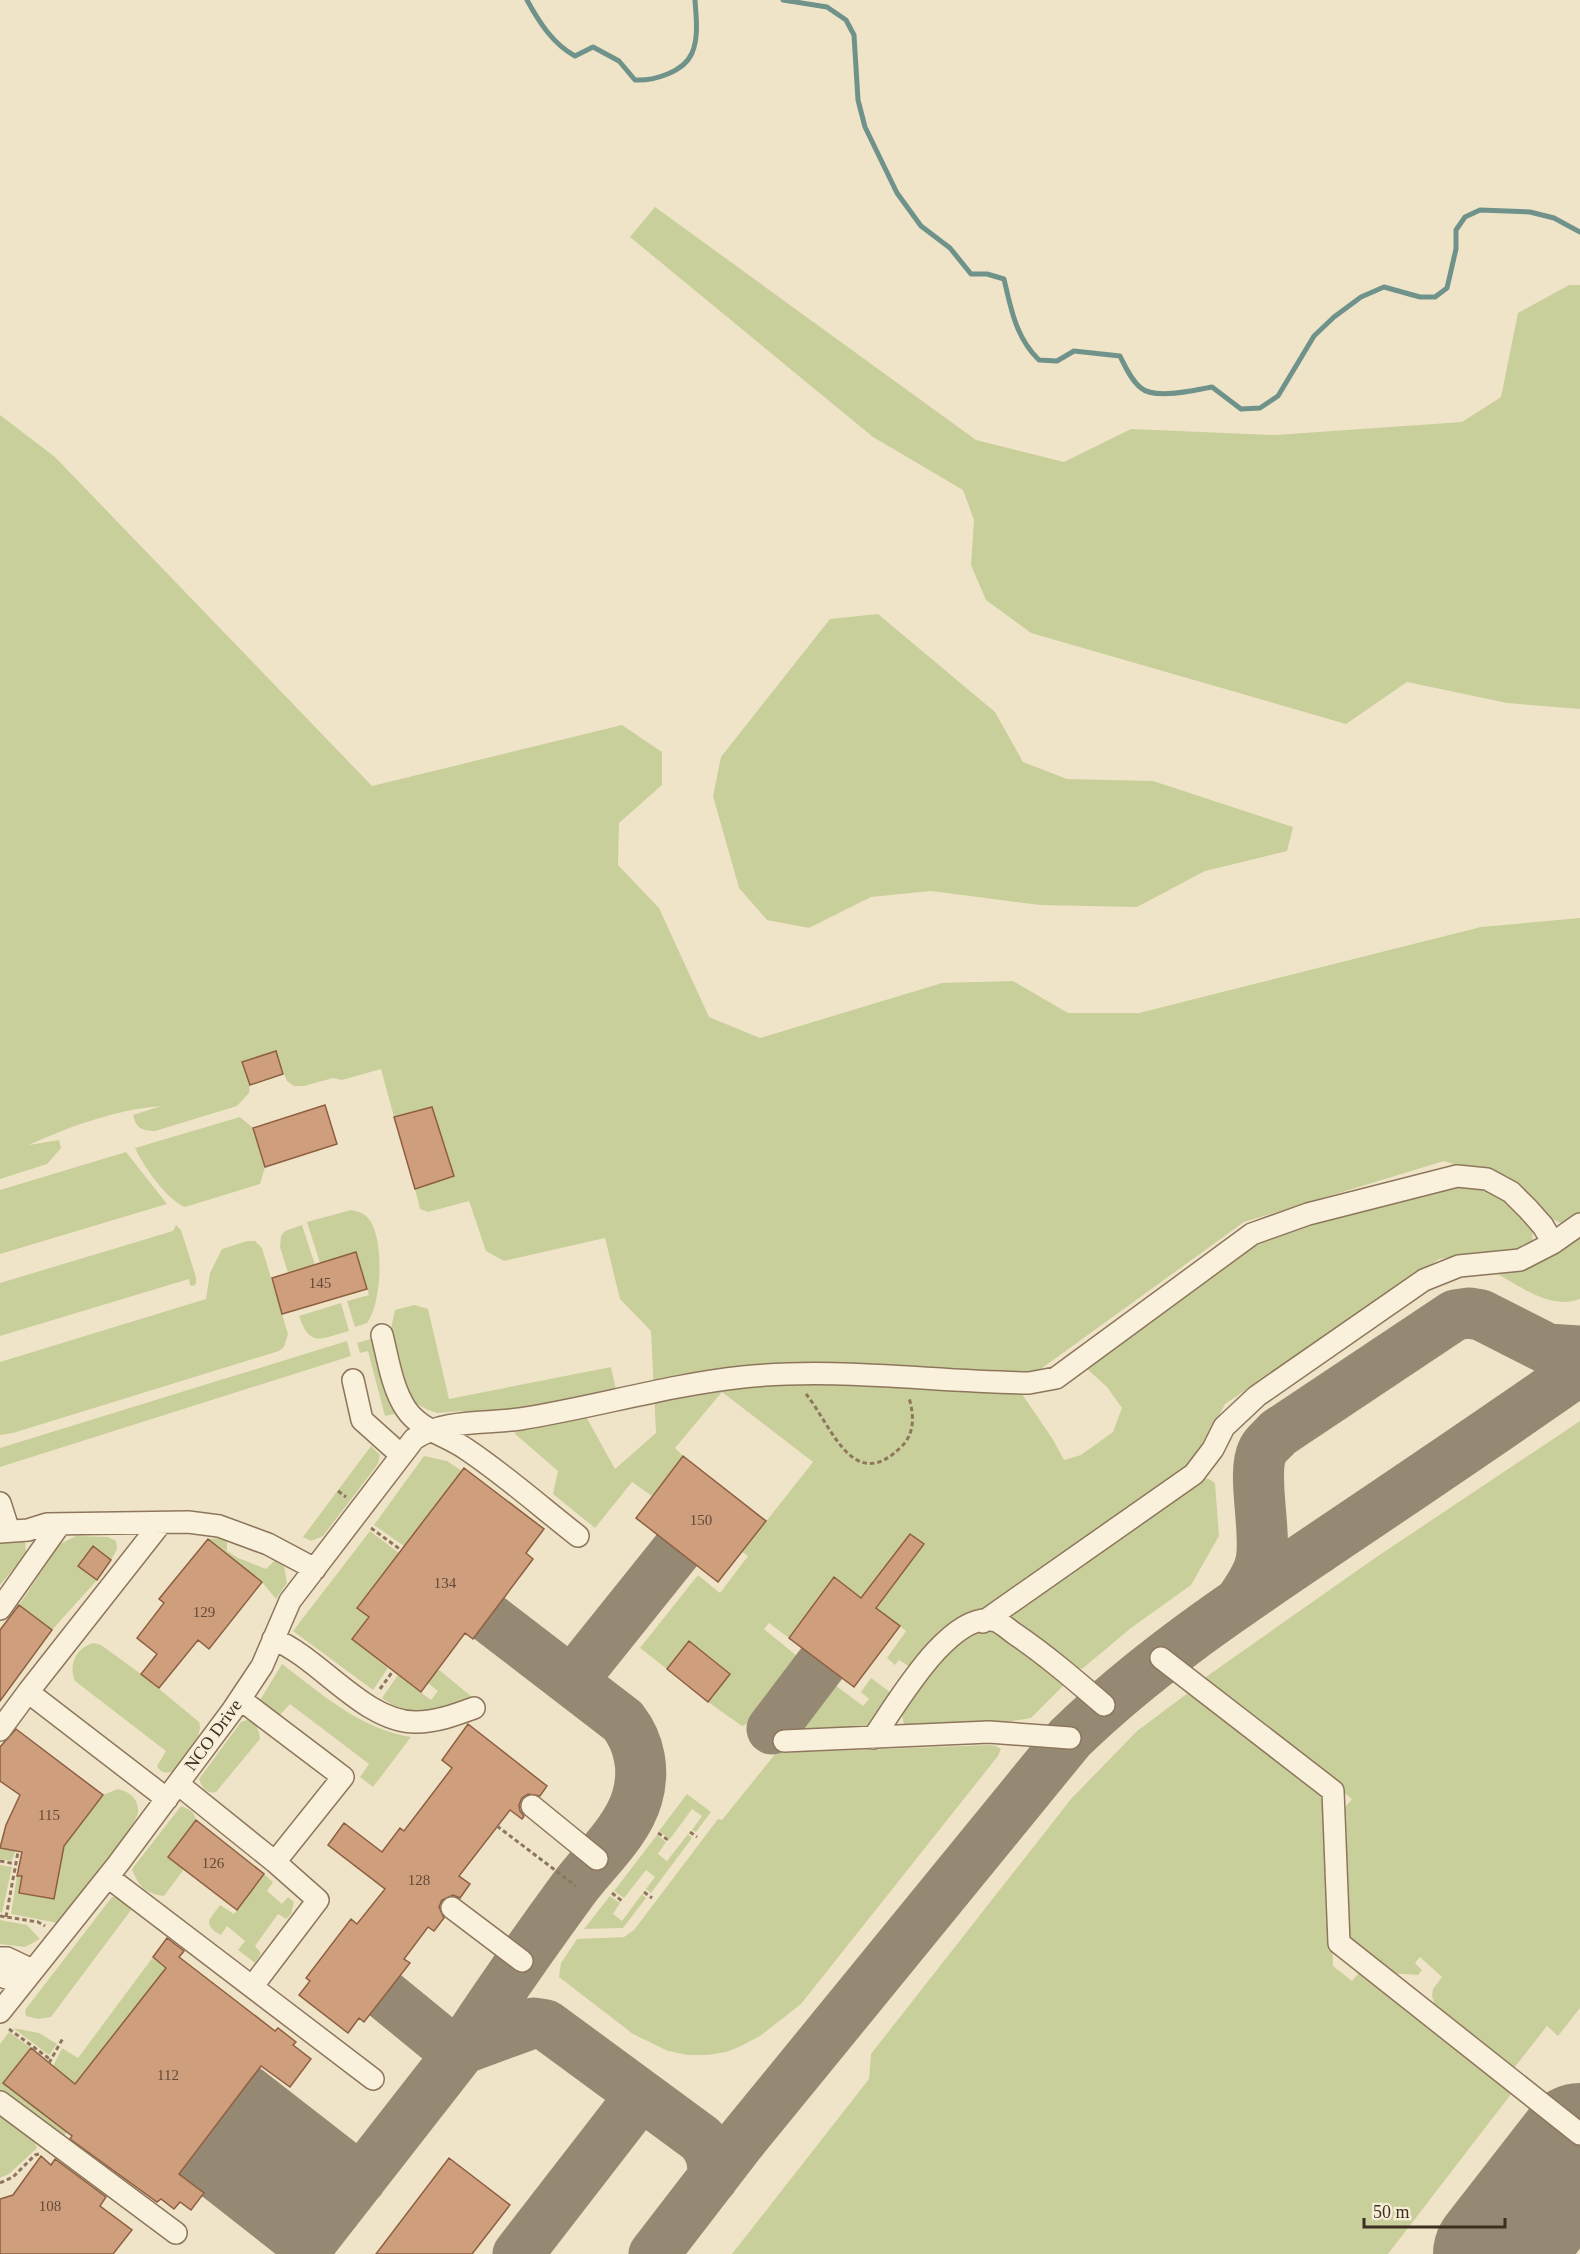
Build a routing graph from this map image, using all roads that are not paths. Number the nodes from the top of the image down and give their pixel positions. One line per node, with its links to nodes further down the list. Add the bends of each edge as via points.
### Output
1 (1580, 1224): 2 (lane)
2 (1553, 1244): 5 (lane, via 1543,1226 1511,1192 1487,1179 1457,1176 1308,1214 1251,1234 1056,1378 1011,1383 887,1376 743,1377 520,1419); 14 (lane, via 1520,1260 1459,1266 1424,1280 1257,1396 1224,1427 1194,1474)
3 (382, 1335): 5 (lane, via 396,1390 405,1408)
4 (353, 1380): 6 (lane, via 362,1420)
5 (428, 1430): 6 (lane, NCO Drive, via 414,1438); 11 (lane, via 466,1449)
6 (404, 1451): 12 (lane, NCO Drive)
7 (0, 1503): 10 (lane)
8 (161, 1522): 9 (lane); 12 (lane, via 219,1526 268,1544); 17 (lane)
9 (60, 1524): 10 (lane); 13 (lane)
10 (5, 1531)
11 (578, 1536)
12 (315, 1569): 15 (lane, NCO Drive, via 290,1601)
13 (0, 1609)
14 (983, 1622): 19 (lane, via 995,1621 1017,1635); 22 (lane, via 973,1622 953,1633 937,1648)
15 (273, 1639): 18 (lane, NCO Drive, via 262,1666); 20 (lane, via 373,1709 393,1718 414,1723 439,1720)
16 (1161, 1658): 39 (lane, via 1333,1791 1339,1943)
17 (28, 1692): 21 (lane); 25 (lane)
18 (240, 1699): 25 (lane, NCO Drive); 28 (lane, via 343,1777)
19 (1104, 1705)
20 (474, 1708)
21 (0, 1730)
22 (873, 1738): 23 (lane, via 988,1732); 24 (lane)
23 (1070, 1738)
24 (784, 1741)
25 (172, 1792): 28 (lane); 29 (lane, NCO Drive)
26 (532, 1806): 27 (lane)
27 (597, 1859)
28 (275, 1862): 35 (lane, via 318,1900)
29 (108, 1877): 34 (lane, NCO Drive); 35 (lane)
30 (452, 1908): 32 (lane)
31 (0, 1958): 34 (lane, via 8,1959)
32 (522, 1961)
33 (0, 1976): 34 (lane)
34 (27, 1977): 36 (lane, NCO Drive)
35 (252, 1987): 37 (lane)
36 (4, 2020)
37 (373, 2079)
38 (0, 2102): 40 (lane)
39 (1580, 2134)
40 (176, 2232)

